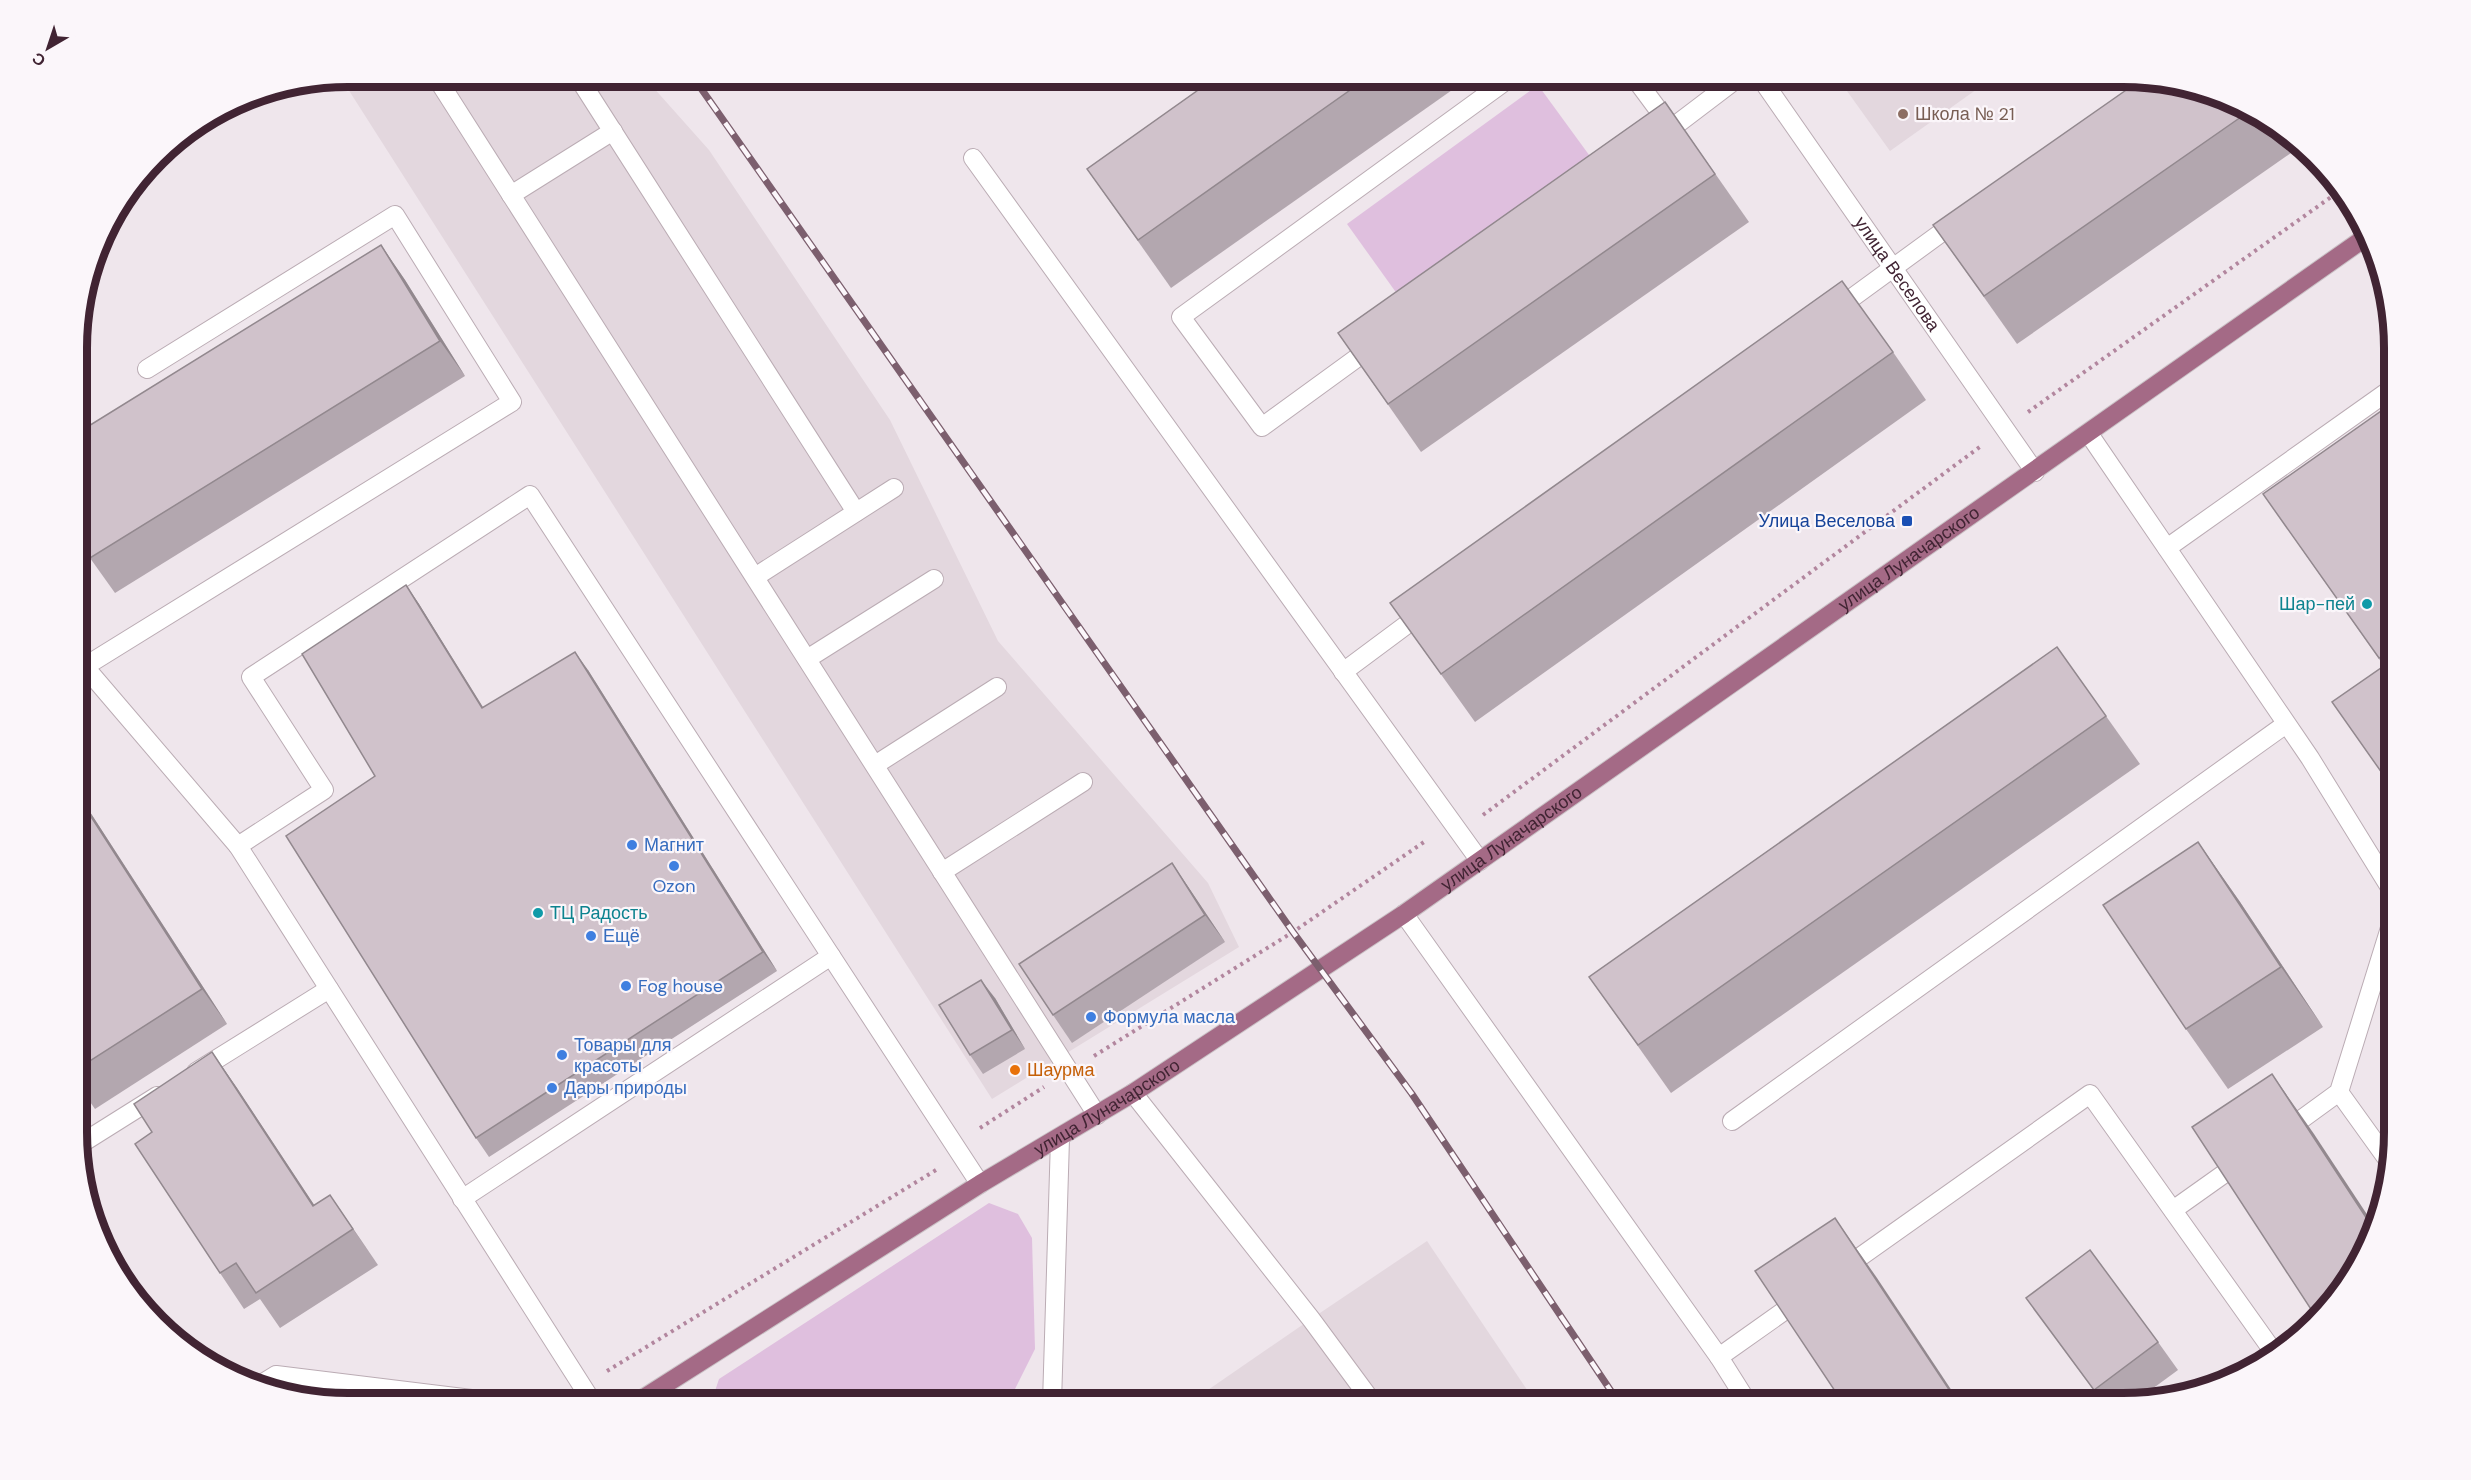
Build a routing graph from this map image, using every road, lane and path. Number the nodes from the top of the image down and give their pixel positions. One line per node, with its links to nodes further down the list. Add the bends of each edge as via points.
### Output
1 (443, 87): 11 (street)
2 (585, 87): 8 (street)
3 (1496, 87): 17 (street, via 1181,317 1262,427)
4 (1642, 87): 7 (street)
5 (1725, 87): 7 (street)
6 (1768, 87): 15 (street, улица Веселова)
7 (1672, 129): 9 (street)
8 (613, 130): 11 (street); 24 (street)
9 (1644, 149)
10 (973, 158): 32 (street)
11 (512, 195): 26 (street)
12 (2334, 195): 20 (path)
13 (1979, 205): 15 (street)
14 (2361, 241): 21 (main road, улица Луначарского)
15 (1894, 268): 16 (street); 20 (street, улица Веселова)
16 (1816, 324)
17 (1386, 337)
18 (147, 369): 30 (street, via 395,215 512,402)
19 (2384, 394): 25 (street)
20 (2005, 429): 22 (street, улица Веселова); 37 (path)
21 (2089, 434): 22 (main road, улица Луначарского); 25 (street)
22 (2035, 472): 39 (main road, улица Луначарского)
23 (894, 488): 24 (street)
24 (856, 512): 26 (street)
25 (2167, 548): 34 (street)
26 (755, 577): 29 (street)
27 (934, 579): 29 (street)
28 (1440, 601): 32 (street)
29 (807, 659): 35 (street)
30 (87, 661)
31 (87, 670): 38 (street)
32 (1343, 672): 37 (street)
33 (998, 687): 35 (street)
34 (2286, 724): 41 (street); 50 (street)
35 (875, 765): 40 (street)
36 (1083, 782): 40 (street)
37 (1456, 828): 39 (street); 46 (path)
38 (238, 846): 44 (street, via 324,790 251,677 530,495); 45 (street)
39 (1480, 861): 42 (main road, улица Луначарского)
40 (942, 872): 46 (street, via 1015,975)
41 (2384, 878)
42 (1404, 914): 48 (main road, улица Луначарского); 59 (street)
43 (2384, 947): 47 (street)
44 (831, 956): 53 (street); 56 (street)
45 (329, 989): 52 (street); 56 (street)
46 (1070, 1072): 49 (street); 53 (path)
47 (2339, 1092): 54 (street); 57 (street)
48 (1133, 1093): 49 (main road, улица Луначарского); 66 (street)
49 (1097, 1115): 51 (main road, улица Луначарского)
50 (1732, 1121)
51 (1060, 1139): 55 (main road, улица Луначарского); 65 (street)
52 (87, 1140)
53 (957, 1150): 55 (street); 61 (path)
54 (2383, 1153)
55 (980, 1184): 64 (main road, улица Луначарского)
56 (462, 1199): 61 (street)
57 (2173, 1210): 58 (street); 59 (street, via 2090,1094)
58 (2270, 1347)
59 (1719, 1357): 67 (street)
60 (268, 1380): 62 (street, via 276,1375)
61 (582, 1386): 63 (street)
62 (423, 1393)
63 (587, 1393)
64 (652, 1393)
65 (1053, 1393)
66 (1366, 1393)
67 (1742, 1393)

